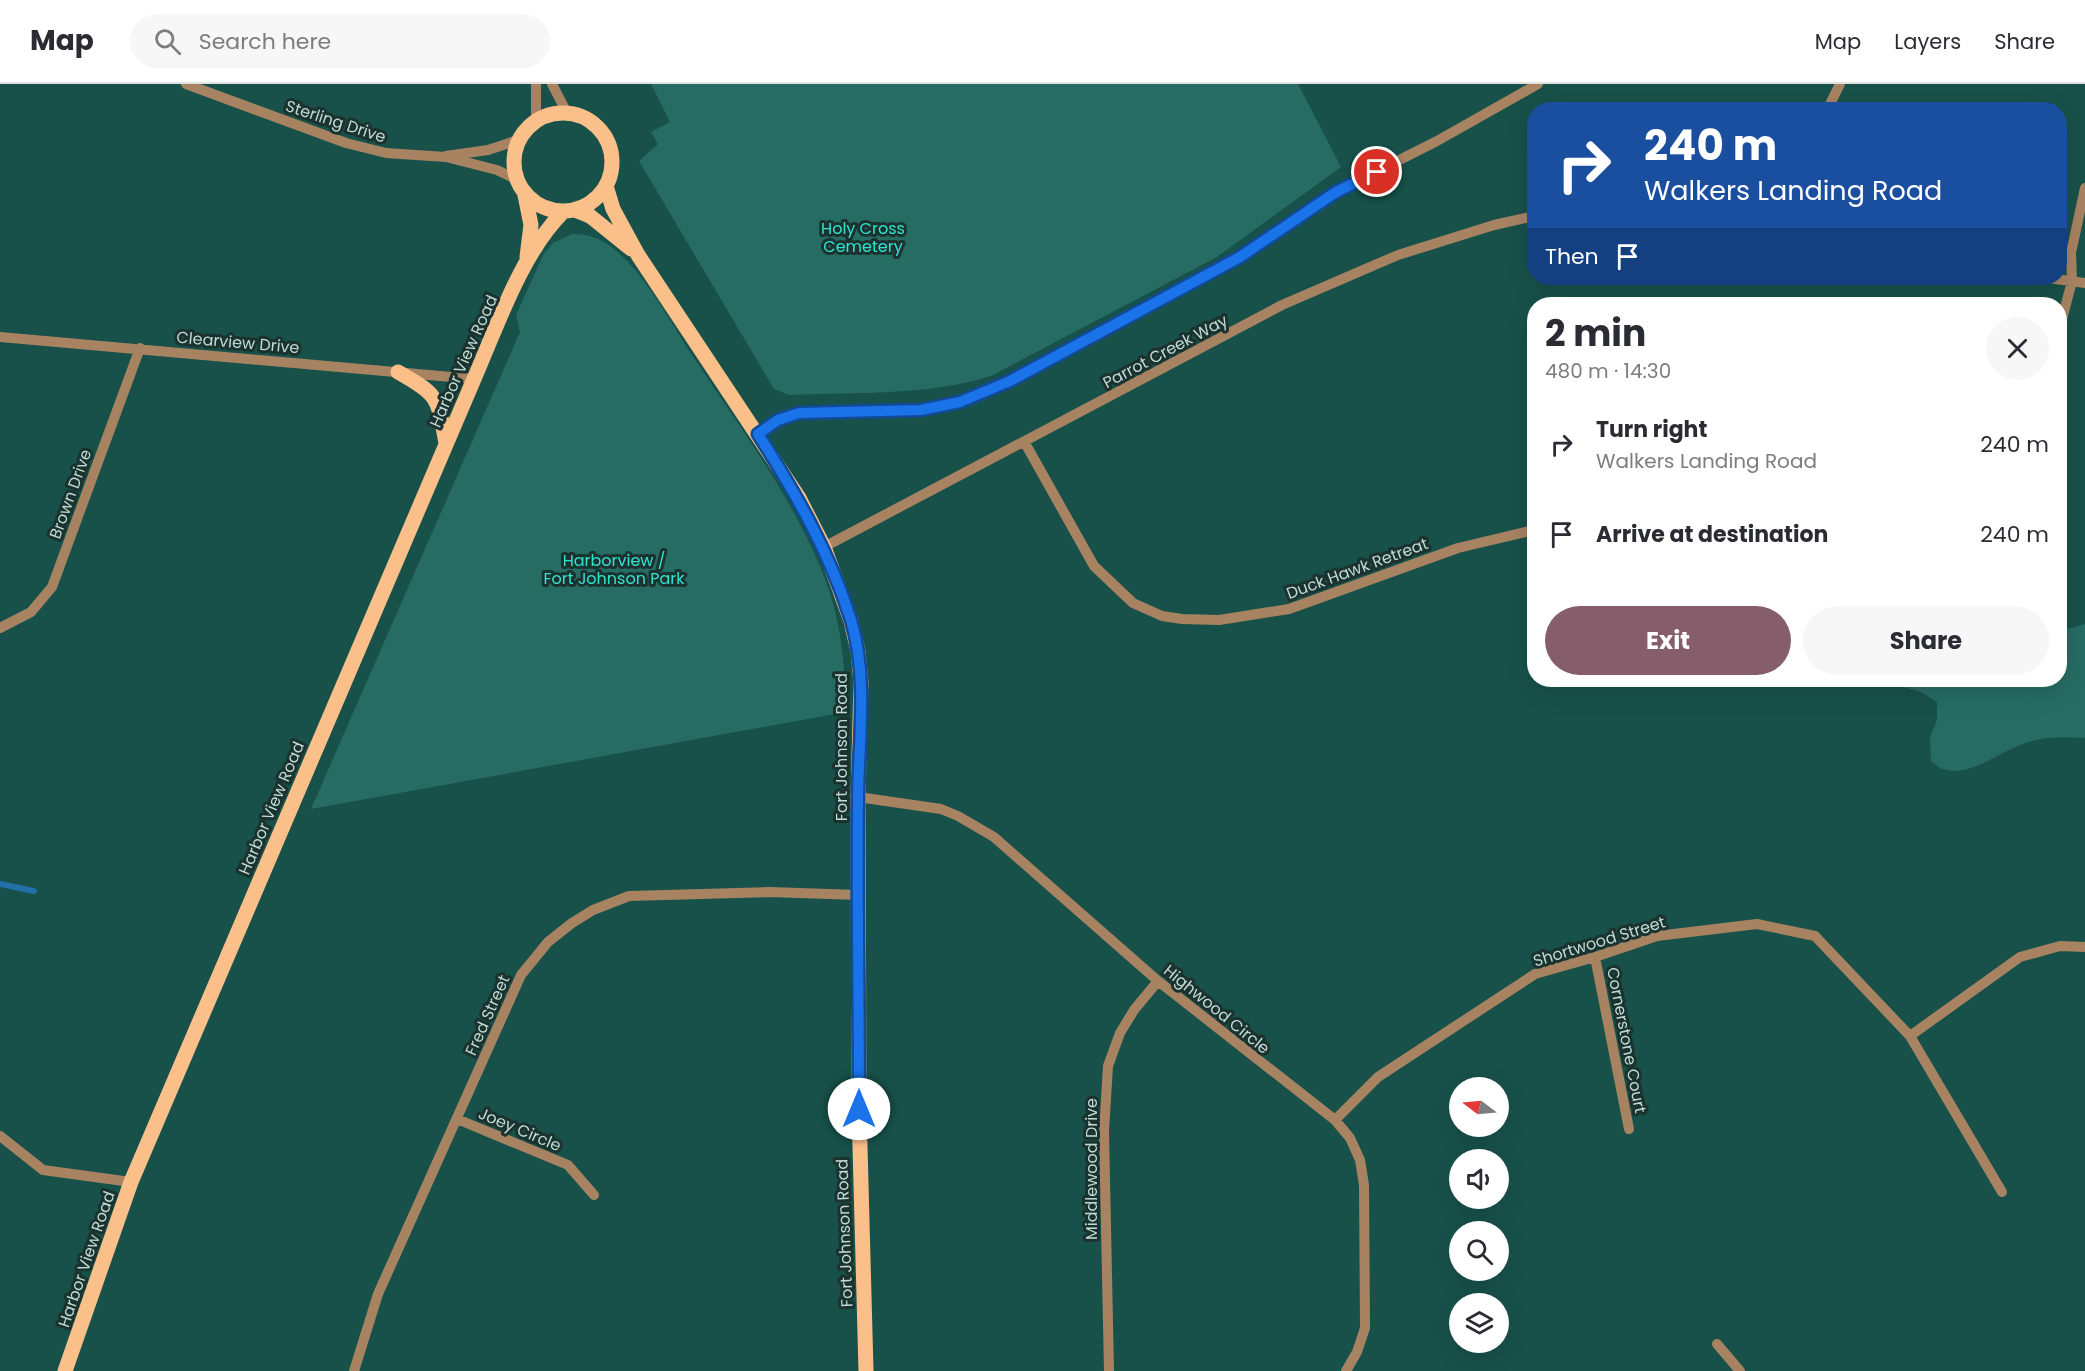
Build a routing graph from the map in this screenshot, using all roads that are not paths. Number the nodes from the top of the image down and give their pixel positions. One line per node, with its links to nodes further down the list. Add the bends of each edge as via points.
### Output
1 (186, 84): 10 (street, Sterling Drive, via 346,143 386,153)
2 (536, 84): 8 (street)
3 (552, 84): 7 (street)
4 (1538, 84): 27 (street, via 1336,192 1240,257 1010,381 960,402 921,410 799,413 778,420)
5 (1840, 84): 6 (street)
6 (1831, 102)
7 (567, 113): 8 (main road, via 551,114); 12 (main road, via 589,120 605,137 612,160)
8 (536, 121): 9 (main road)
9 (518, 140): 10 (street, Sterling Drive, via 488,150); 11 (main road, via 514,153)
10 (446, 156): 11 (street, Sterling Drive, via 497,170)
11 (516, 180): 14 (main road)
12 (606, 186): 15 (main road, via 593,201); 17 (main road, Fort Johnson Road, via 613,209)
13 (2085, 188): 20 (street, via 2071,253)
14 (525, 194): 15 (main road, via 542,207); 18 (main road, Harbor View Road, via 531,225)
15 (569, 211): 17 (main road, Fort Johnson Road, via 590,216); 18 (main road, Harbor View Road, via 550,225)
16 (1527, 218): 28 (street, Parrot Creek Way, via 1398,255 1282,305)
17 (638, 255): 27 (main road, Fort Johnson Road)
18 (525, 266): 26 (main road, Harbor View Road)
19 (2067, 280): 20 (street)
20 (2072, 281): 21 (street); 22 (street)
21 (2085, 283)
22 (2067, 300)
23 (0, 337): 24 (street, Clearview Drive)
24 (140, 348): 25 (street, Clearview Drive); 32 (street, Brown Drive, via 52,587 31,612)
25 (398, 372): 26 (street, Clearview Drive); 29 (main road, via 429,390 439,406)
26 (474, 378): 29 (main road, Harbor View Road)
27 (758, 434): 31 (main road, Fort Johnson Road, via 799,498)
28 (1025, 442): 30 (street, Duck Hawk Retreat, via 1094,566 1133,603 1172,617 1219,620 1289,609 1458,548); 31 (street, Parrot Creek Way)
29 (446, 443): 43 (main road, Harbor View Road)
30 (1527, 532)
31 (824, 547): 33 (main road, Fort Johnson Road, via 858,651)
32 (0, 628)
33 (858, 797): 34 (main road, Fort Johnson Road); 37 (street, Highwood Circle, via 941,810 977,826)
34 (859, 895): 39 (street, Fred Street, via 769,892 629,896 592,910 548,942 521,975); 49 (main road, Fort Johnson Road, via 859,1109)
35 (2085, 947): 38 (street, via 2060,946 2020,957)
36 (1595, 957): 38 (street, Shortwood Street, via 1656,936 1757,924 1815,936); 40 (street, Shortwood Street, via 1535,974 1378,1077); 41 (street, Cornerstone Court)
37 (1158, 981): 40 (street, Highwood Circle); 50 (street, Middlewood Drive, via 1120,1033 1108,1066 1104,1131)
38 (1910, 1036): 44 (street, Shortwood Street)
39 (457, 1119): 45 (street, Joey Circle, via 568,1165); 48 (street, Fred Street, via 378,1294)
40 (1335, 1120): 51 (street, Highwood Circle, via 1350,1138 1360,1160 1364,1185 1365,1328 1358,1352)
41 (1629, 1129)
42 (0, 1136): 43 (street, via 43,1170)
43 (131, 1182): 47 (main road, Harbor View Road)
44 (2002, 1192)
45 (594, 1195)
46 (1718, 1344): 52 (street)
47 (65, 1371)
48 (354, 1371)
49 (866, 1371)
50 (1109, 1371)
51 (1346, 1371)
52 (1740, 1371)

